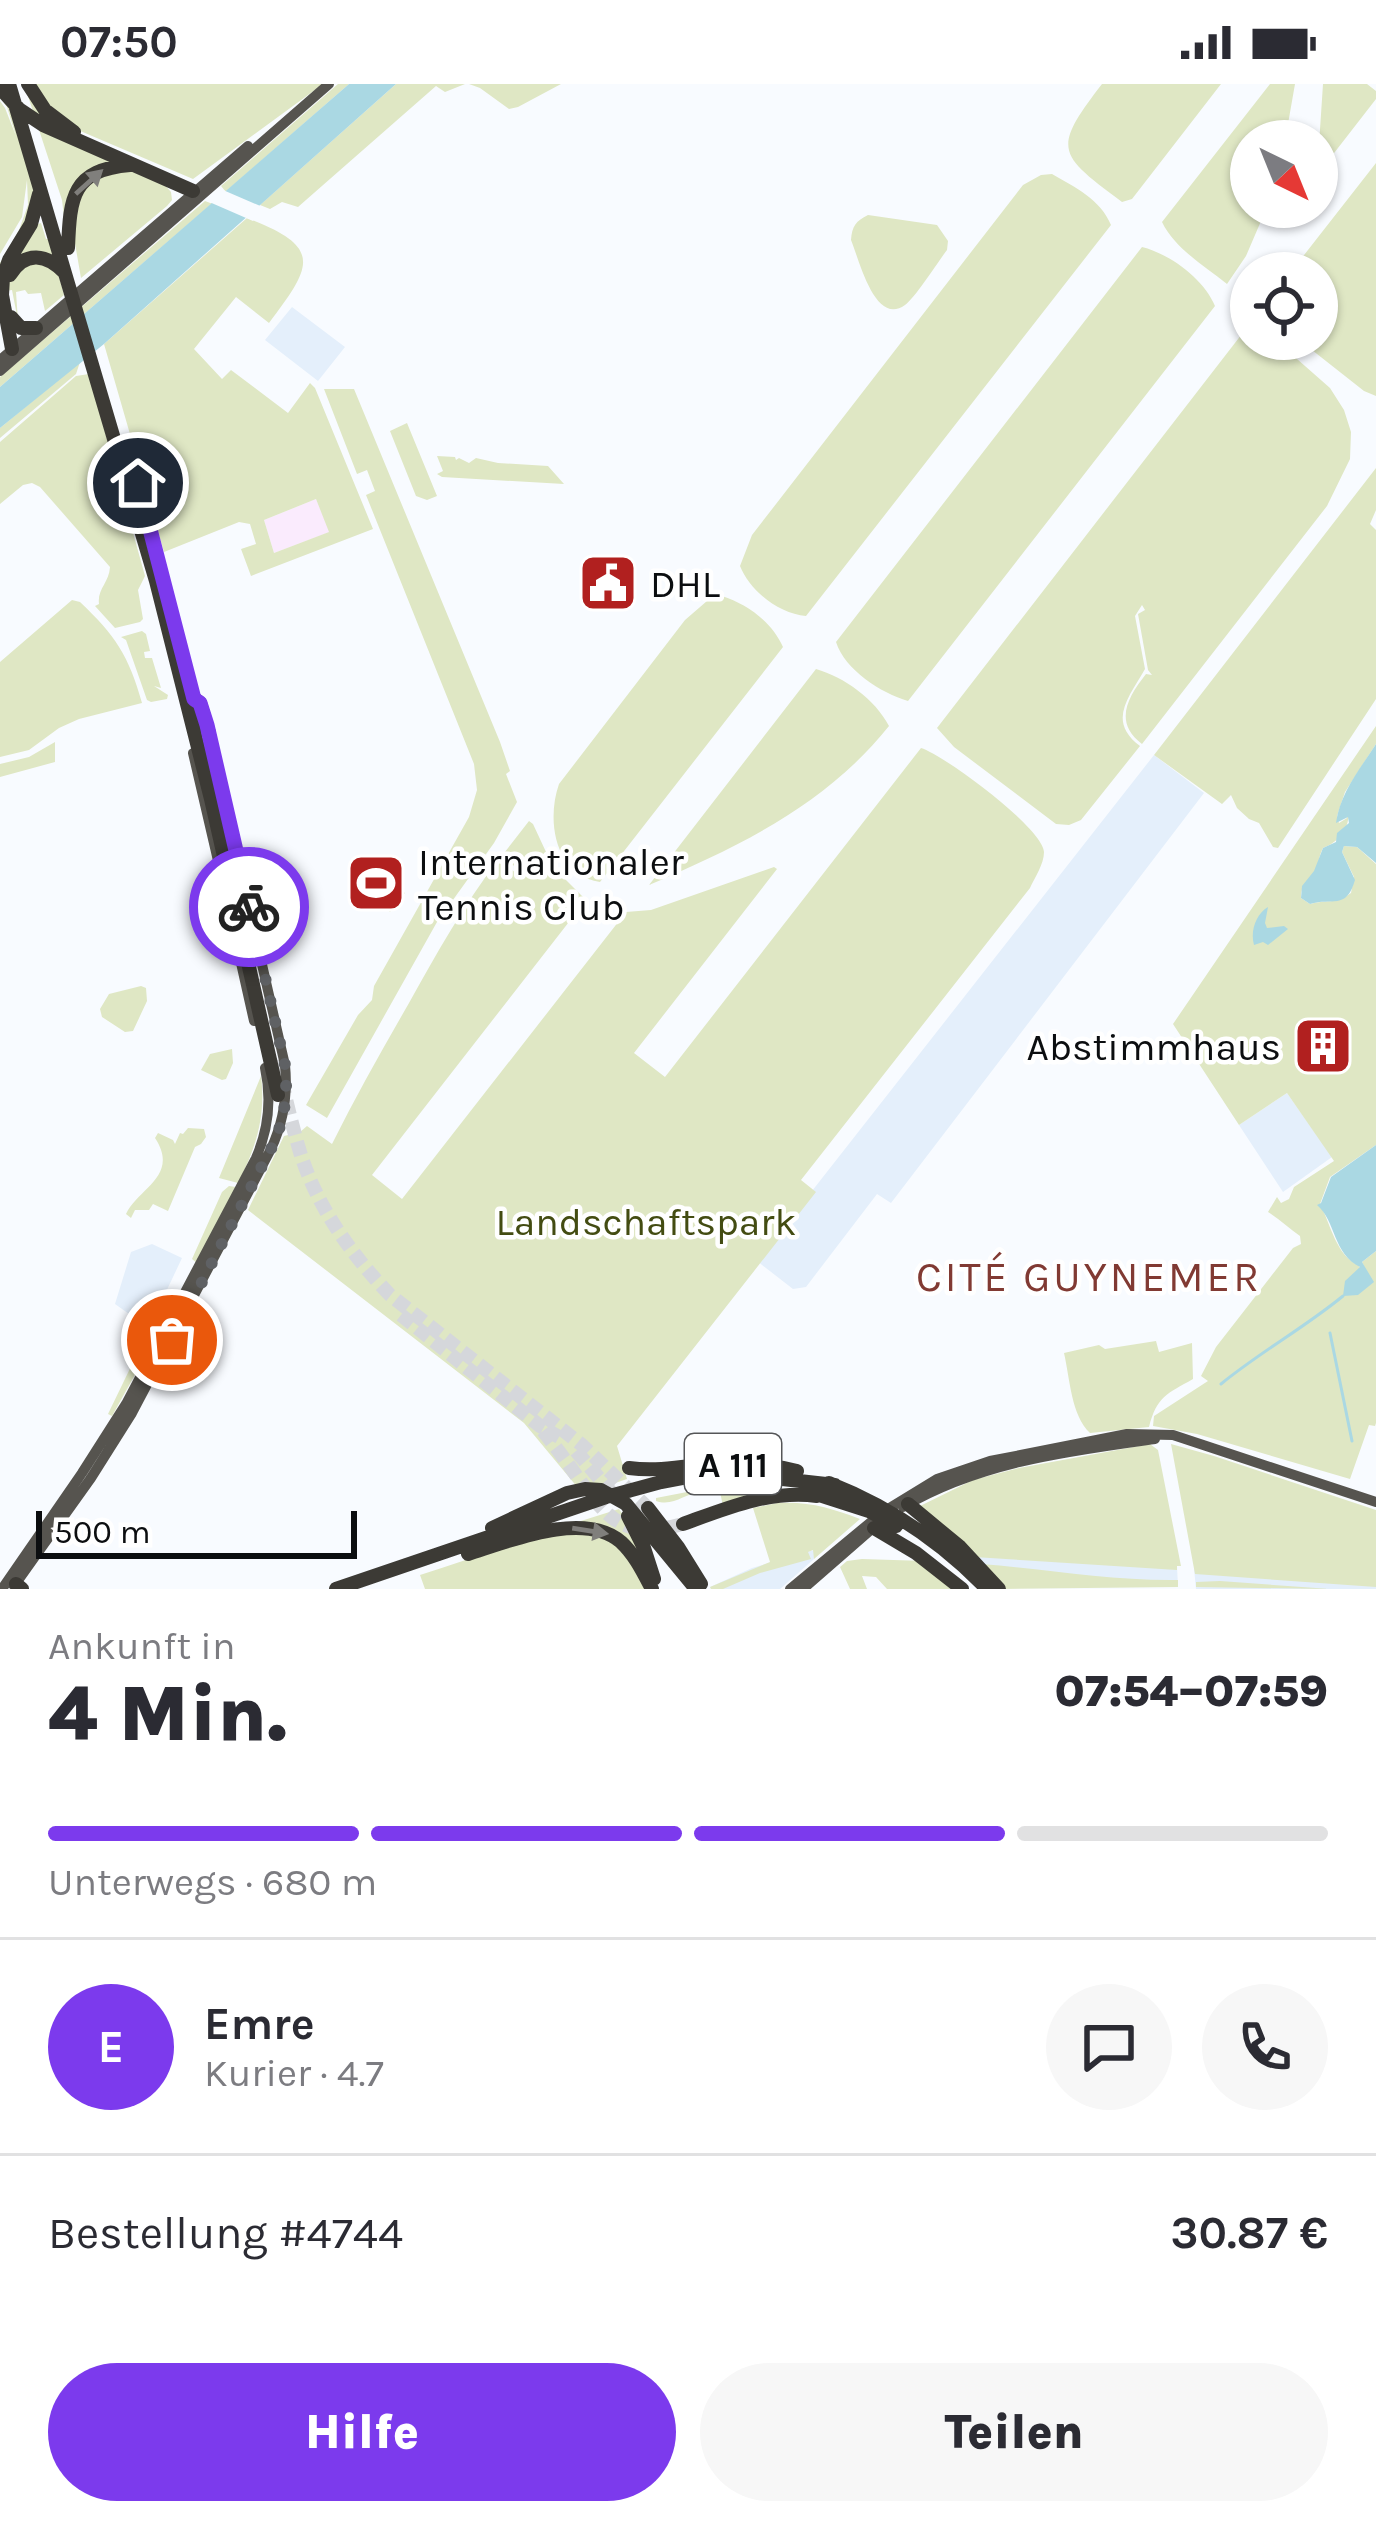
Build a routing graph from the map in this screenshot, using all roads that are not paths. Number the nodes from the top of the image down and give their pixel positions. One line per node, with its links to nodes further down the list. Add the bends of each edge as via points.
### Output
1 (9, 84): 8 (highway)
2 (18, 84): 11 (highway)
3 (28, 84): 9 (highway, via 70,130)
4 (329, 84): 9 (main road)
5 (0, 88): 6 (highway, via 23,113)
6 (131, 165): 7 (highway); 11 (highway, one-way to 6, via 79,187 103,169)
7 (167, 179): 9 (highway); 10 (main road, via 177,193)
8 (40, 189): 12 (highway); 15 (highway, via 3,277)
9 (201, 190): 10 (main road); 15 (main road)
10 (172, 209): 14 (main road)
11 (68, 248): 12 (highway)
12 (72, 281): 13 (highway, via 44,258 18,263 7,290); 16 (highway)
13 (11, 317): 14 (highway); 15 (highway)
14 (36, 328): 15 (main road)
15 (16, 350): 17 (main road); 18 (main road)
16 (96, 355): 19 (highway); 21 (highway)
17 (0, 360)
18 (0, 370)
19 (146, 545): 20 (highway); 24 (highway)
20 (151, 580): 25 (main road, via 269,1109 259,1153)
21 (194, 699): 22 (highway); 23 (highway)
22 (209, 733): 25 (main road, via 285,1065 286,1102 274,1143)
23 (277, 1060)
24 (278, 1095)
25 (119, 1425): 35 (main road)
26 (629, 1468): 27 (highway, A 111, via 767,1465)
27 (835, 1485): 34 (highway, via 758,1475 682,1478); 44 (highway, A 111, via 915,1526)
28 (1376, 1502): 29 (main road, via 1189,1440 1150,1440 998,1467)
29 (900, 1505): 33 (main road); 45 (highway, via 960,1547)
30 (622, 1507): 38 (highway)
31 (648, 1508): 39 (highway)
32 (683, 1524): 43 (highway, A 111, via 760,1498 815,1494 908,1532)
33 (874, 1524): 40 (main road); 41 (main road); 42 (highway)
34 (463, 1546): 36 (highway); 39 (highway, via 560,1496 608,1492)
35 (12, 1587)
36 (336, 1589)
37 (361, 1589): 38 (highway, one-way to 38, via 501,1543 582,1527 618,1540)
38 (655, 1589)
39 (700, 1589)
40 (790, 1589)
41 (803, 1589)
42 (962, 1589)
43 (974, 1589)
44 (986, 1589)
45 (999, 1589)

